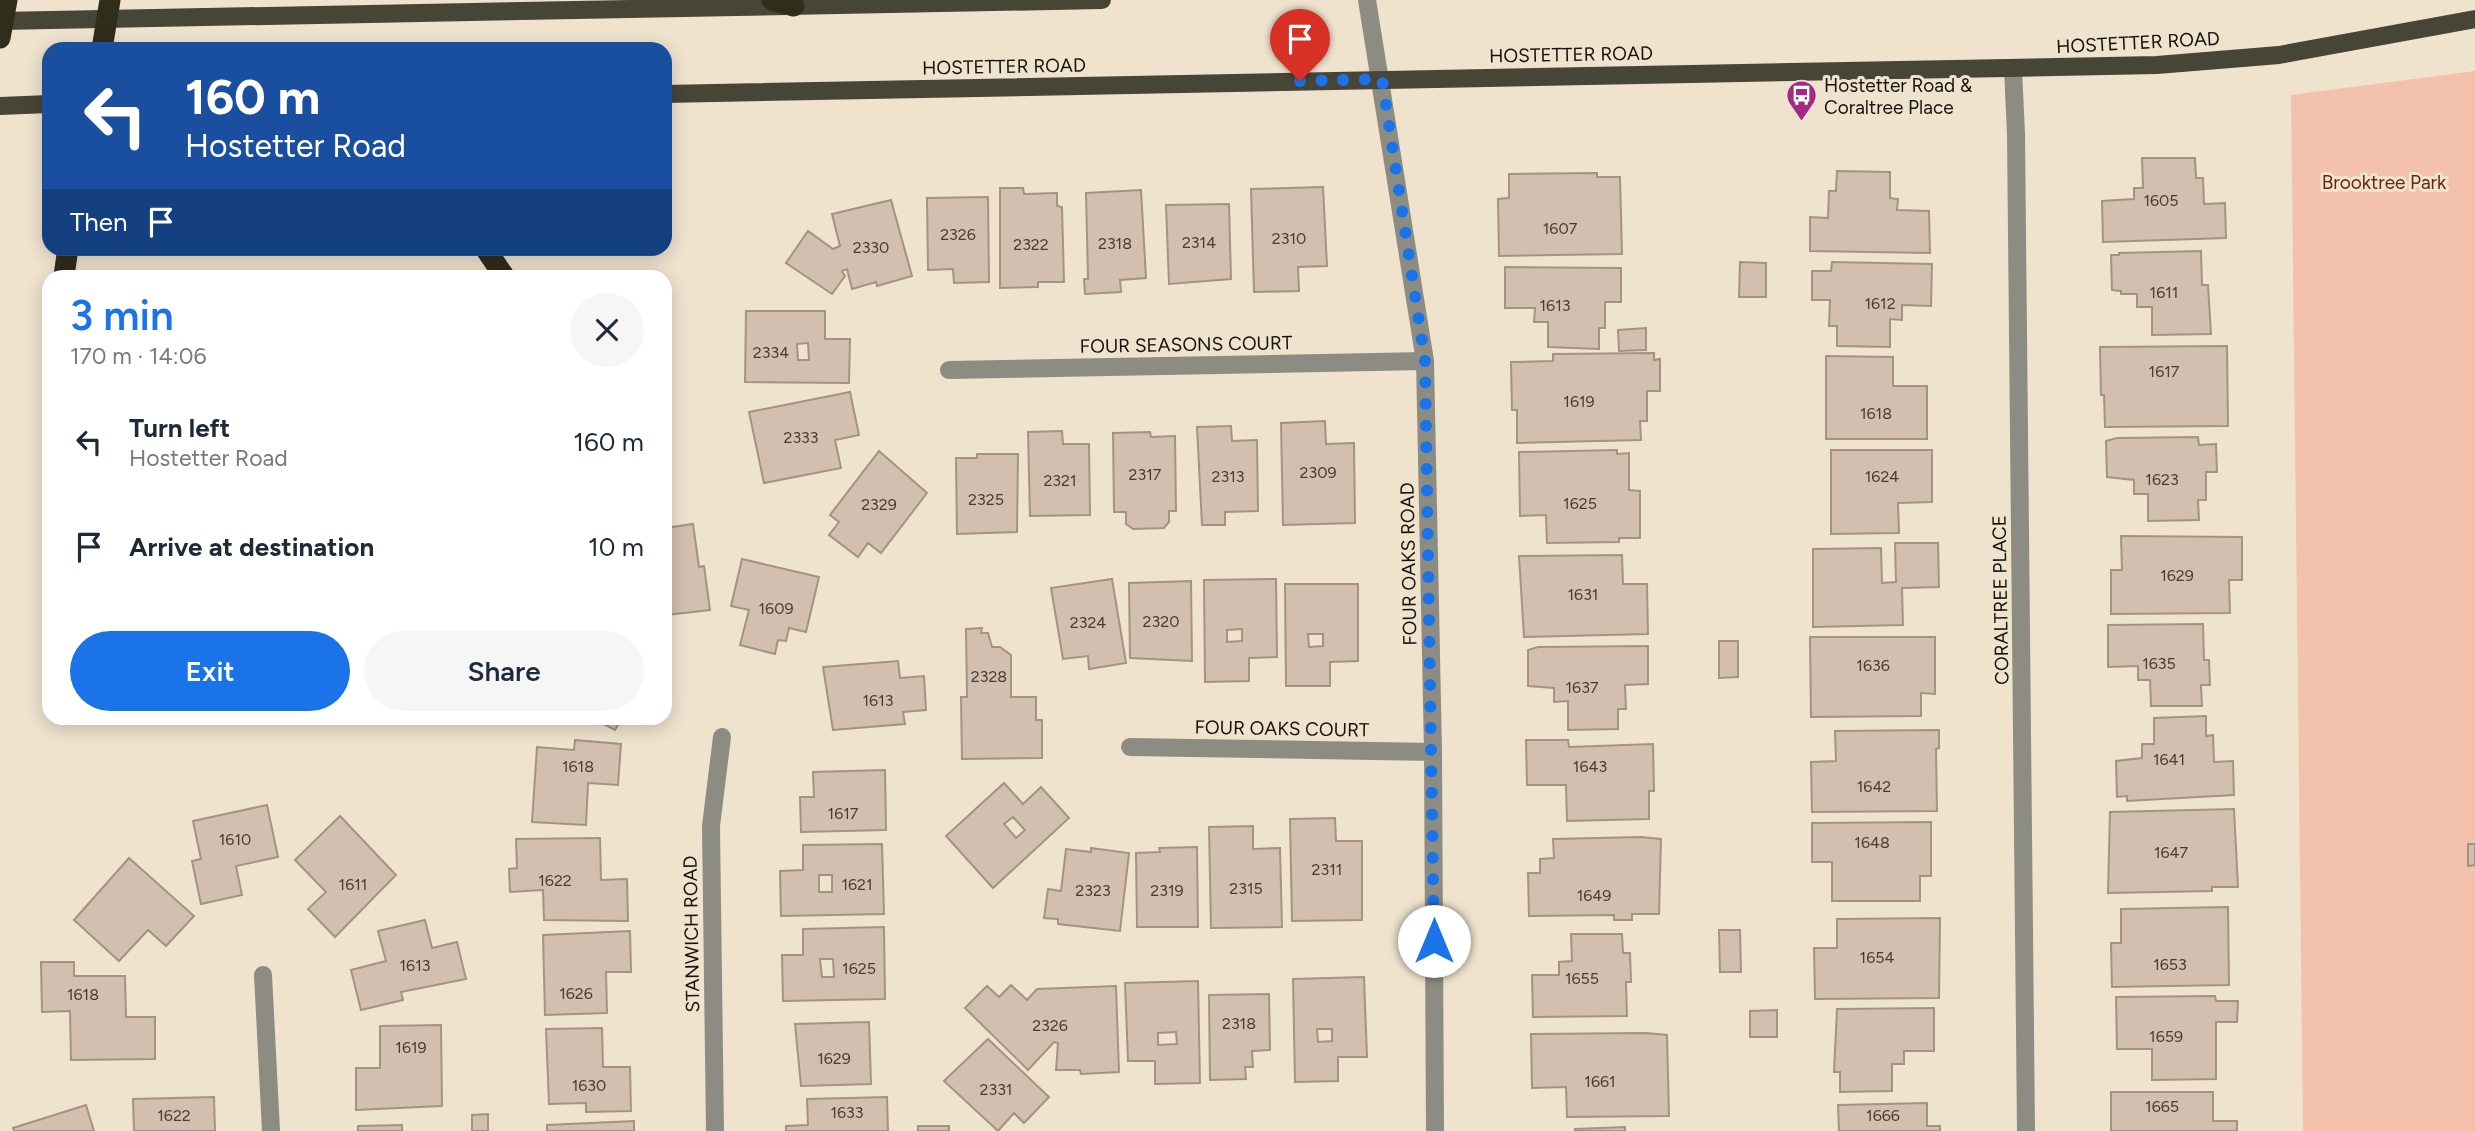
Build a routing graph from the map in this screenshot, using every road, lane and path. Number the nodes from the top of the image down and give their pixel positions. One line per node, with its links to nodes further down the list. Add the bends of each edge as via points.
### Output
1 (7, 0): 9 (highway, bridge)
2 (110, 0): 10 (highway, bridge)
3 (772, 0): 6 (highway)
4 (1102, 0): 6 (main road)
5 (1367, 0): 12 (street, FOUR OAKS ROAD)
6 (794, 6): 8 (main road)
7 (2475, 19): 11 (main road, HOSTETTER ROAD, via 2279,55 2157,65)
8 (0, 21)
9 (0, 38)
10 (103, 42)
11 (2013, 68): 12 (main road, HOSTETTER ROAD); 25 (street, CORALTREE PLACE)
12 (1382, 79): 13 (main road, HOSTETTER ROAD); 16 (street, FOUR OAKS ROAD)
13 (672, 94)
14 (42, 104): 15 (main road)
15 (0, 106)
16 (1425, 361): 17 (street, FOUR SEASONS COURT); 20 (street, FOUR OAKS ROAD)
17 (949, 370)
18 (722, 737): 23 (street, STANWICH ROAD, via 711,826)
19 (1130, 747): 20 (street, FOUR OAKS COURT)
20 (1433, 752): 24 (street, FOUR OAKS ROAD)
21 (263, 975): 22 (street)
22 (271, 1131)
23 (715, 1131)
24 (1435, 1131)
25 (2026, 1131)

